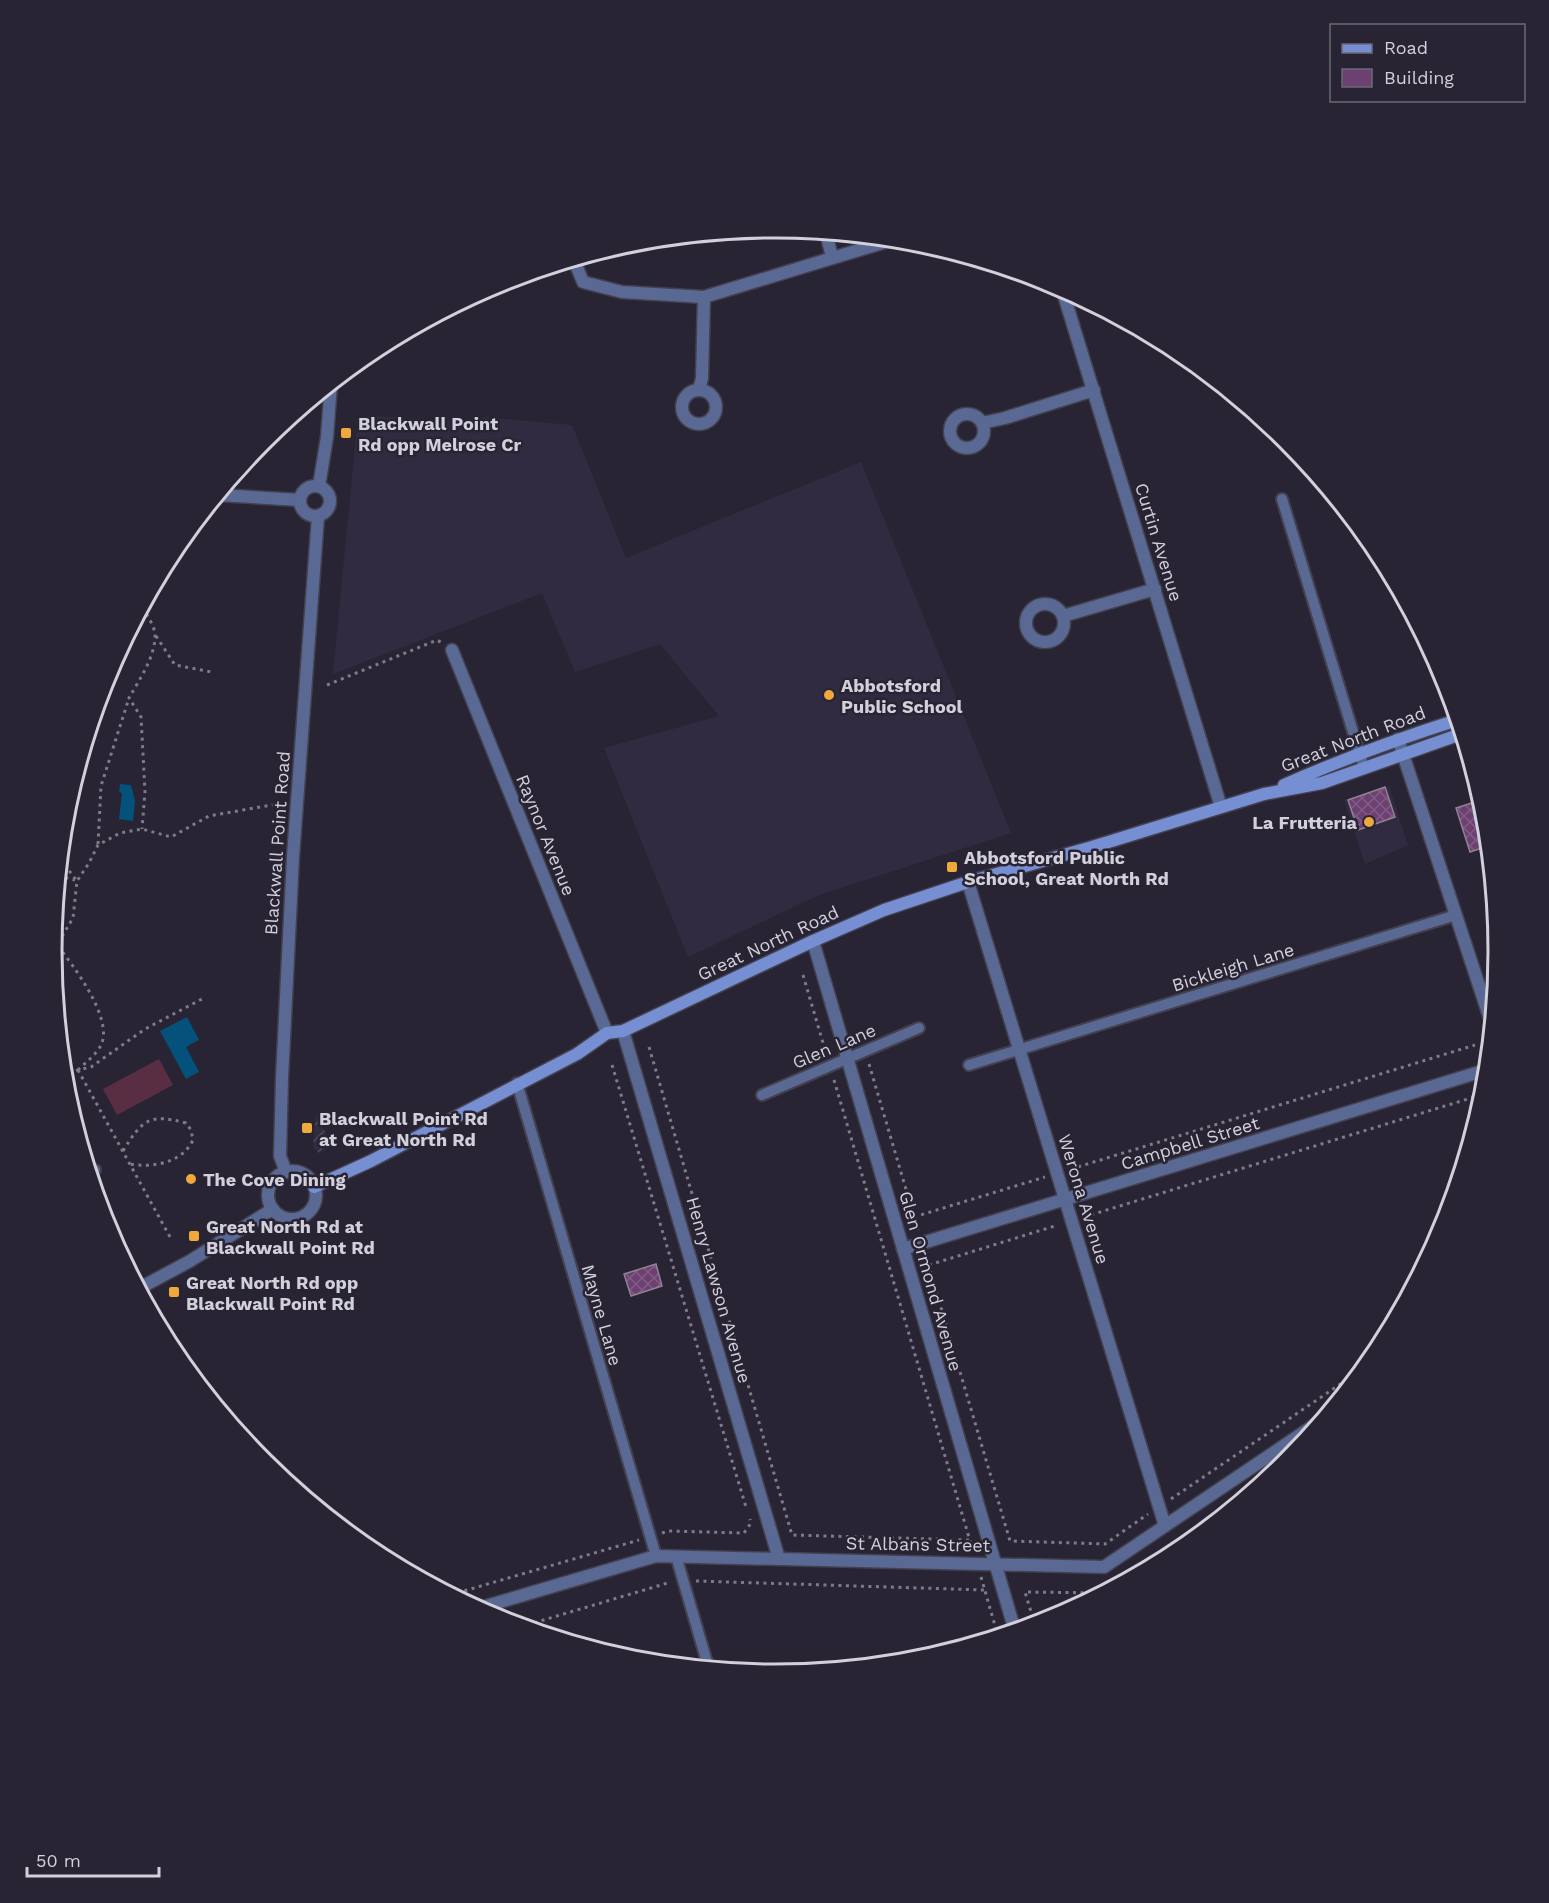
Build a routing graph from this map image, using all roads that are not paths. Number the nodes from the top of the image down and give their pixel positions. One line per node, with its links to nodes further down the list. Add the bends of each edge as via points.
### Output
1 (828, 241): 3 (street)
2 (871, 246): 3 (street)
3 (832, 256): 5 (street)
4 (577, 267): 5 (street, via 583,282 606,289)
5 (704, 297): 7 (street)
6 (1066, 301): 8 (street, Curtin Avenue)
7 (699, 390)
8 (1094, 390): 10 (street); 16 (street, Curtin Avenue)
9 (330, 394): 11 (street)
10 (982, 423)
11 (319, 486): 14 (street, via 306,488); 15 (street, via 327,490 330,504)
12 (226, 496): 14 (street)
13 (1282, 499): 22 (lane)
14 (300, 500): 15 (street, via 305,512)
15 (318, 516): 40 (street, Blackwall Point Road, via 293,857 281,1099 280,1156)
16 (1155, 589): 17 (street); 26 (street, Curtin Avenue)
17 (1063, 616)
18 (452, 650): 33 (street, Raynor Avenue)
19 (1450, 722): 21 (main road, Great North Road)
20 (1454, 736): 23 (main road, Great North Road)
21 (1398, 739): 22 (main road, Great North Road); 23 (street)
22 (1360, 754): 24 (lane); 25 (main road, Great North Road)
23 (1403, 755): 24 (main road, Great North Road); 28 (street)
24 (1364, 768): 25 (main road, Great North Road, via 1322,783)
25 (1264, 794): 26 (main road, Great North Road)
26 (1221, 807): 27 (main road, Great North Road)
27 (968, 882): 29 (main road, Great North Road, via 884,910); 34 (street, Werona Avenue)
28 (1456, 915): 30 (street); 34 (lane, Bickleigh Lane)
29 (813, 941): 32 (main road, Great North Road); 35 (street, Glen Ormond Avenue)
30 (1485, 1005)
31 (919, 1028): 35 (lane, Glen Lane)
32 (623, 1031): 33 (main road, Great North Road); 50 (street, Henry Lawson Avenue)
33 (607, 1033): 38 (main road, Great North Road, via 577,1054)
34 (1019, 1049): 36 (lane, Bickleigh Lane); 42 (street, Werona Avenue)
35 (847, 1058): 39 (lane, Glen Lane); 44 (street, Glen Ormond Avenue)
36 (969, 1065)
37 (1477, 1073): 42 (street, Campbell Street)
38 (517, 1083): 41 (main road, Great North Road); 48 (lane, Mayne Lane)
39 (762, 1095)
40 (286, 1172): 41 (street, via 303,1174); 43 (street, via 274,1179 270,1187 268,1196)
41 (314, 1187): 43 (street, via 315,1203 301,1217 285,1218)
42 (1065, 1199): 44 (street, Campbell Street); 47 (street, Werona Avenue)
43 (273, 1209): 45 (street)
44 (903, 1248): 51 (street, Glen Ormond Avenue)
45 (145, 1285)
46 (1297, 1437): 47 (street, St Albans Street)
47 (1165, 1526): 51 (street, St Albans Street, via 1104,1567)
48 (656, 1556): 49 (street, St Albans Street); 52 (street, St Albans Street)
49 (676, 1556): 50 (street, St Albans Street); 54 (lane)
50 (779, 1559): 51 (street, St Albans Street)
51 (996, 1564): 53 (street, Glen Ormond Avenue)
52 (489, 1604)
53 (1013, 1623)
54 (707, 1661)

